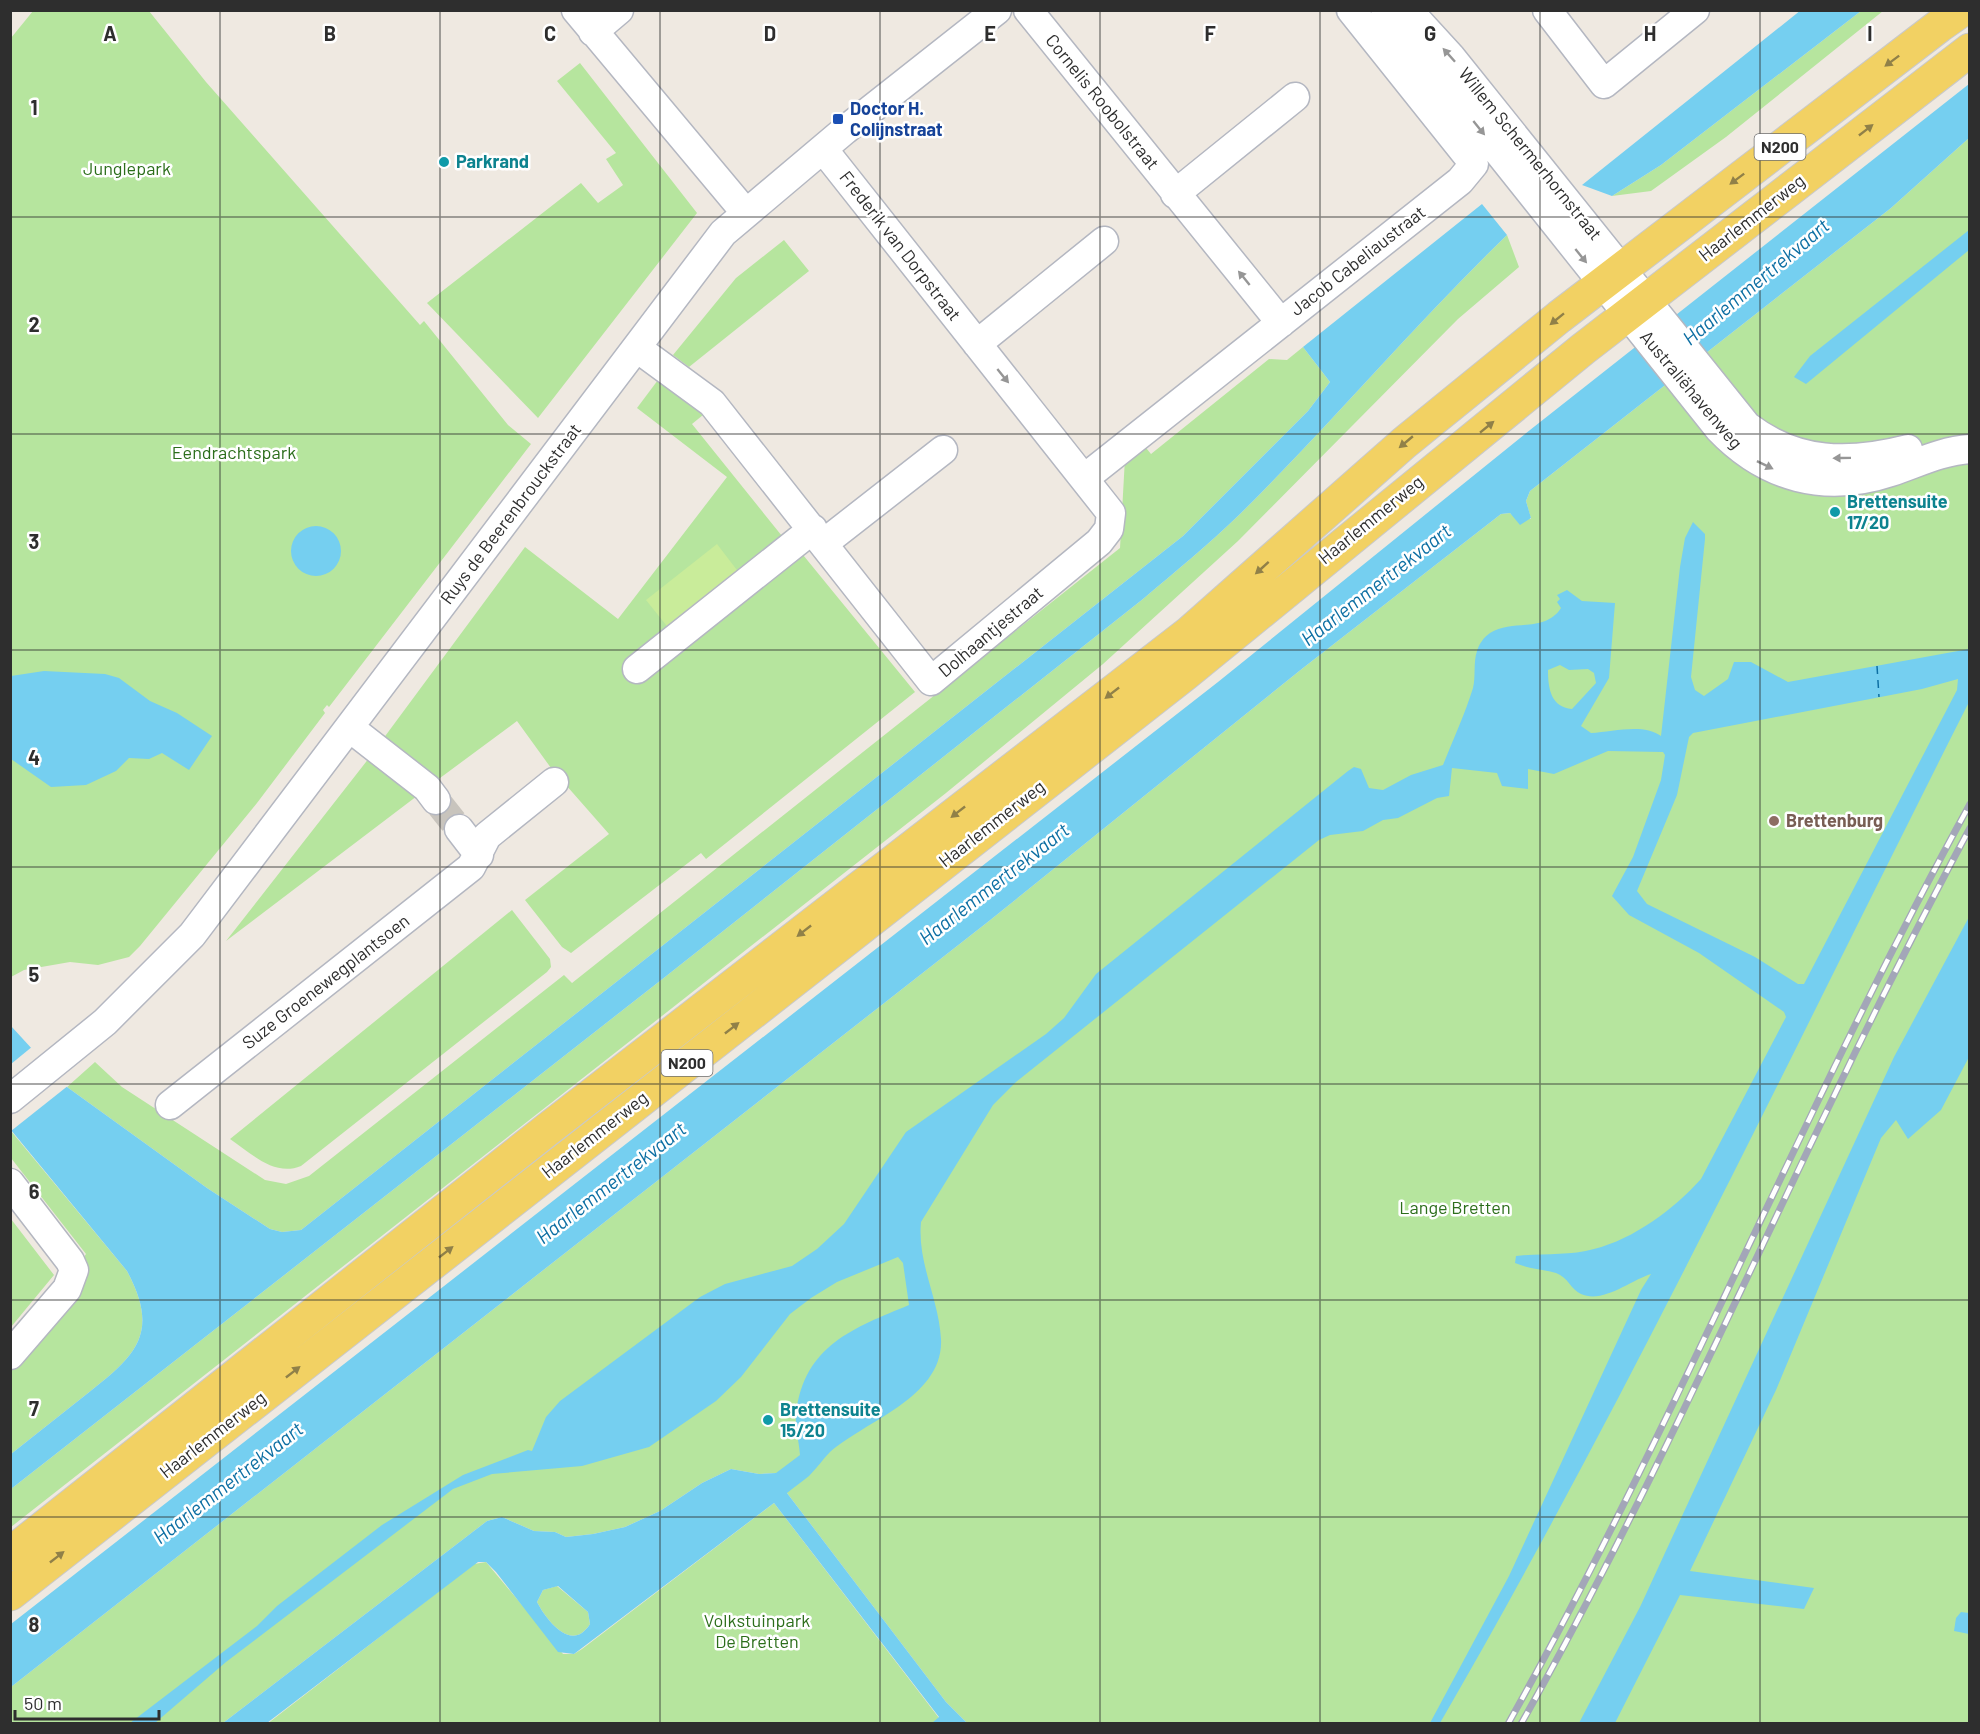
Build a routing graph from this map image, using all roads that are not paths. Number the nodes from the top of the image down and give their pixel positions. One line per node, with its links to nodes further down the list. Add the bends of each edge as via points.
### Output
1 (619, 10): 10 (street)
2 (997, 10): 13 (street, Ruys de Beerenbrouckstraat)
3 (1029, 10): 14 (street, Cornelis Roobolstraat)
4 (1352, 10): 19 (street, Jacob Cabeliaustraat, via 1474,164 1460,181)
5 (1385, 10): 17 (street, Willem Schermerhornstraat, one-way to 17)
6 (1547, 10): 7 (street, via 1604,84)
7 (1695, 10)
8 (1962, 10): 17 (main road, Haarlemmerweg / N200, one-way to 17)
9 (1418, 14): 17 (street, Willem Schermerhornstraat, one-way to 9)
10 (584, 21): 15 (street)
11 (1970, 50): 18 (main road, Haarlemmerweg / N200, one-way to 11)
12 (1295, 97): 14 (street)
13 (823, 149): 15 (street, Ruys de Beerenbrouckstraat); 20 (street, Frederik van Dorpstraat)
14 (1175, 194): 19 (street, Cornelis Roobolstraat, one-way to 14)
15 (746, 212): 21 (street, Ruys de Beerenbrouckstraat, via 723,233)
16 (1104, 241): 20 (street)
17 (1612, 276): 18 (street, Willem Schermerhornstraat); 38 (main road, Haarlemmerweg / N200, one-way to 38, via 1404,443 1189,633 548,1129)
18 (1643, 317): 22 (street, Australiëhavenweg); 39 (main road, Haarlemmerweg / N200, one-way to 18, via 1185,674 1359,529)
19 (1281, 323): 26 (street, Jacob Cabeliaustraat)
20 (977, 344): 26 (street, Frederik van Dorpstraat, one-way to 26)
21 (637, 348): 27 (street, Dolhaantjestraat, via 712,403); 29 (street, Ruys de Beerenbrouckstraat)
22 (1698, 385): 23 (street, Australiëhavenweg, one-way to 22, via 1871,456 1812,457 1779,447 1758,434); 25 (street, Australiëhavenweg, one-way to 25, via 1719,429 1748,456 1805,479 1827,483 1857,480 1951,451)
23 (1970, 436)
24 (944, 450): 27 (street)
25 (1970, 450)
26 (1086, 477): 27 (street, Dolhaantjestraat, via 1111,513 1109,529 1099,542 931,681)
27 (818, 536): 28 (street)
28 (637, 669)
29 (350, 728): 31 (street, via 427,788); 34 (street, Ruys de Beerenbrouckstraat, via 178,952 105,1022)
30 (554, 782): 33 (street, Suze Groenewegplantsoen, via 487,836)
31 (436, 800)
32 (459, 829): 33 (street)
33 (479, 855): 35 (street, Suze Groenewegplantsoen, via 471,867)
34 (10, 1098)
35 (170, 1105)
36 (10, 1183): 37 (street, via 74,1270 67,1289)
37 (10, 1355)
38 (10, 1554)
39 (10, 1594)

